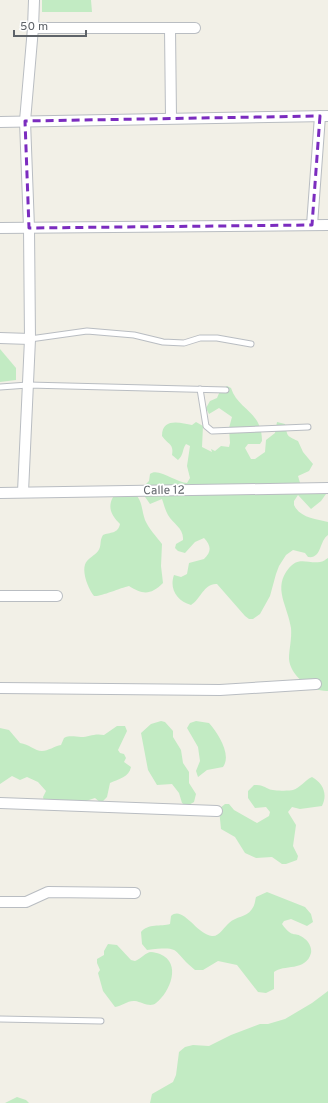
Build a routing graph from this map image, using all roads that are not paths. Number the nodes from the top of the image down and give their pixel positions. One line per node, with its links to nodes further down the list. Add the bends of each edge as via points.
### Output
1 (34, 0): 2 (street)
2 (33, 28): 3 (street); 7 (street)
3 (170, 28): 4 (street); 6 (street)
4 (195, 28)
5 (324, 116): 6 (street); 9 (street)
6 (171, 118): 7 (street)
7 (25, 121): 8 (street); 12 (street)
8 (0, 122)
9 (312, 225): 10 (street); 12 (street)
10 (328, 225)
11 (0, 228): 12 (street)
12 (29, 228): 14 (street)
13 (0, 338): 14 (street)
14 (30, 338): 15 (lane, via 87,331 134,335 163,342 184,343 200,338 217,338); 17 (street)
15 (251, 344)
16 (0, 386): 17 (lane)
17 (28, 386): 18 (lane); 22 (street)
18 (200, 389): 19 (lane); 20 (lane, via 206,426 212,431)
19 (226, 390)
20 (308, 427)
21 (328, 488): 22 (street, Calle 12)
22 (23, 492): 23 (street, Calle 12)
23 (0, 493)
24 (0, 596): 25 (street)
25 (57, 596)
26 (316, 684): 27 (street, via 220,690)
27 (0, 688)
28 (0, 803): 29 (street)
29 (217, 811)
30 (135, 894): 31 (street, via 48,892 26,902)
31 (0, 902)
32 (0, 1019): 33 (lane)
33 (101, 1021)

